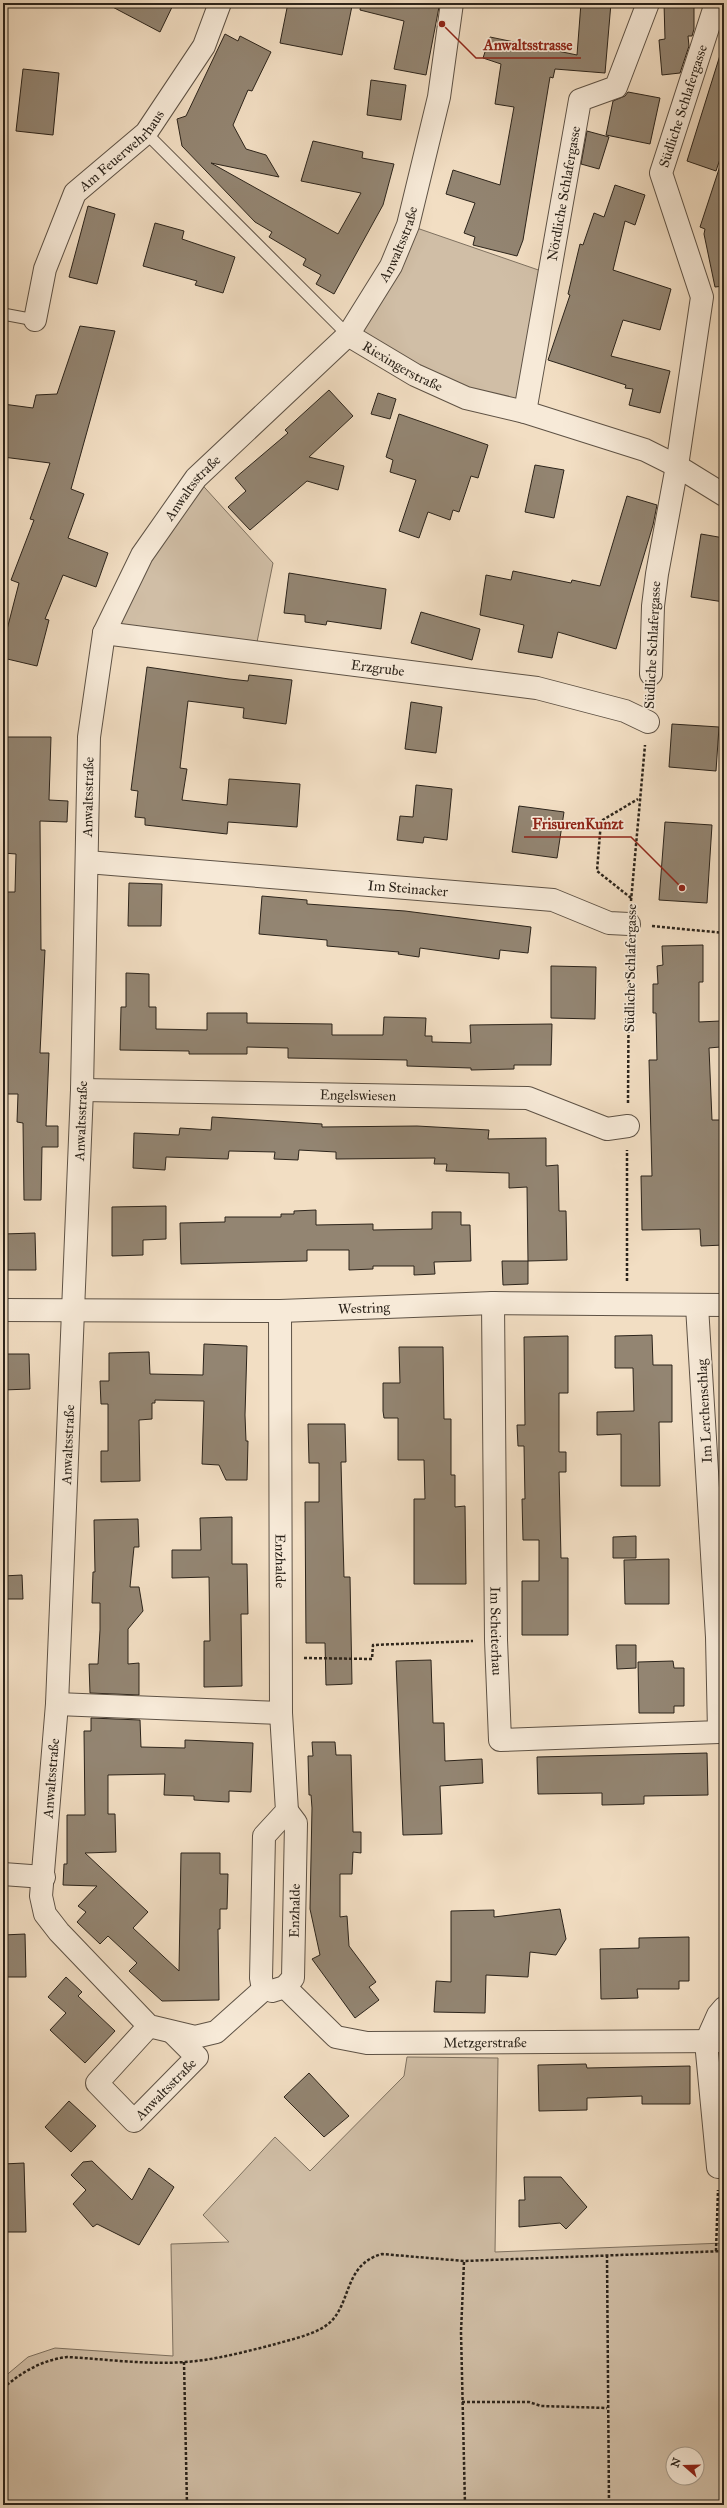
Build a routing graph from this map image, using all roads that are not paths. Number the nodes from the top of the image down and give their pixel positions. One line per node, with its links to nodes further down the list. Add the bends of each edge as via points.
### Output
1 (220, 3): 5 (street, Am Feuerwehrhaus, via 204,46)
2 (452, 3): 8 (street, Anwaltsstraße, via 439,97 408,225 391,266)
3 (648, 3): 9 (street, Nördliche Schlafergasse, via 616,87 580,100)
4 (716, 3): 10 (street, Südliche Schlafergasse, via 661,172 702,297)
5 (146, 133): 7 (street, Am Feuerwehrhaus, via 75,193 45,269); 8 (lane, Riexingerstraße)
6 (3, 314): 7 (lane, Am Feuerwehrhaus)
7 (35, 320)
8 (348, 335): 9 (street, Riexingerstraße, via 415,374 466,398); 12 (street, Anwaltsstraße, via 196,478 142,554)
9 (525, 412): 10 (street, Riexingerstraße, via 644,450)
10 (677, 466): 11 (street, Riexingerstraße); 13 (street, Südliche Schlafergasse, via 653,606)
11 (724, 496)
12 (104, 633): 14 (street, Erzgrube, via 537,688 625,711); 15 (street, Anwaltsstraße, via 89,737)
13 (651, 674)
14 (648, 722)
15 (87, 862): 16 (street, Im Steinacker, via 553,900 609,923); 17 (street, Anwaltsstraße)
16 (629, 924)
17 (82, 1090): 18 (street, Engelswiesen, via 528,1098 607,1129); 23 (street, Anwaltsstraße)
18 (628, 1126)
19 (493, 1304): 21 (street, Westring); 24 (street, Westring); 28 (street, Im Scheiterhau, via 496,1640 500,1740)
20 (724, 1305): 21 (street, Westring)
21 (698, 1306): 25 (street, Im Lerchenschlag)
22 (3, 1310): 23 (street, Westring)
23 (72, 1310): 24 (street, Westring); 26 (street, Anwaltsstraße)
24 (280, 1311): 27 (street, Enzhalde)
25 (721, 1637): 28 (street, Im Lerchenschlag)
26 (57, 1704): 27 (street); 31 (street, Anwaltsstraße)
27 (281, 1713): 29 (street, Enzhalde)
28 (719, 1732)
29 (287, 1811): 32 (street, Enzhalde, via 296,1823 293,1978); 33 (street, via 264,1836 261,1978)
30 (3, 1874): 31 (street)
31 (44, 1877): 35 (street, Anwaltsstraße, via 41,1896 46,1914 59,1932)
32 (285, 1987): 33 (street, via 276,1991); 37 (street, Metzgerstraße, via 336,2037 367,2044)
33 (263, 1990): 36 (street, via 216,2032 195,2036)
34 (724, 2008): 37 (street, via 718,2014)
35 (149, 2026): 36 (street); 36 (street, Anwaltsstraße, via 97,2082 134,2121 197,2057)
36 (172, 2032)
37 (715, 2042): 38 (street)
38 (718, 2167)

